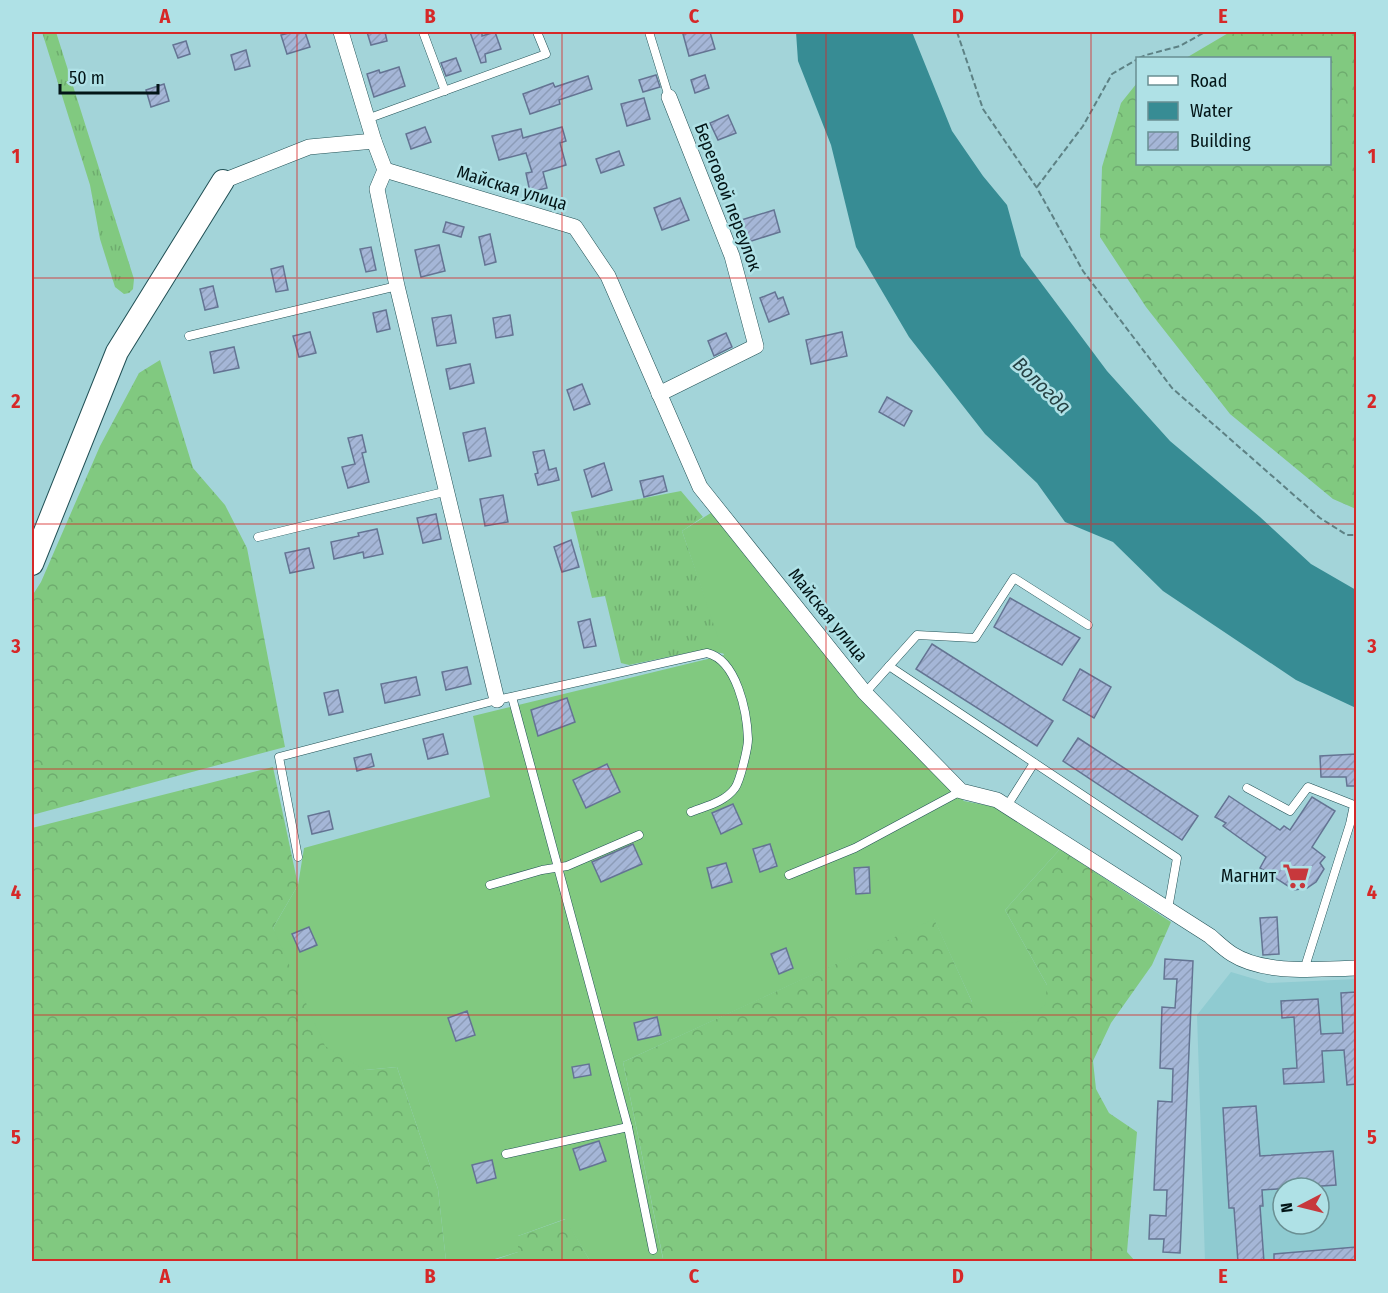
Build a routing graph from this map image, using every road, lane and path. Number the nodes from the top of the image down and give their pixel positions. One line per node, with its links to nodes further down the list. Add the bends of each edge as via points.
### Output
1 (340, 32): 11 (street)
2 (423, 32): 9 (lane)
3 (537, 32): 9 (lane, via 546,54)
4 (649, 32): 10 (lane)
5 (957, 32): 15 (path, via 983,109)
6 (1205, 32): 7 (path, via 1180,46)
7 (1142, 57)
8 (1136, 60): 15 (path, via 1112,74 1083,126)
9 (445, 91): 11 (lane)
10 (669, 97): 18 (street, Береговой переулок, via 732,256 756,346)
11 (367, 119): 12 (street)
12 (374, 141): 13 (street); 14 (street, via 309,147)
13 (385, 170): 16 (street, via 377,189); 18 (street, Майская улица, via 575,227 608,276)
14 (223, 181): 22 (street, via 117,352)
15 (1036, 188): 20 (path, via 1083,271 1172,388 1320,518 1347,535)
16 (397, 286): 17 (lane); 19 (street)
17 (189, 336)
18 (658, 394): 25 (street, Майская улица, via 700,487)
19 (448, 491): 21 (lane); 26 (street)
20 (1356, 534)
21 (258, 537)
22 (32, 564)
23 (1088, 625): 24 (lane, via 1014,578 975,638 917,635)
24 (889, 666): 25 (lane); 27 (lane)
25 (865, 693): 29 (street, Майская улица)
26 (505, 699): 32 (lane, via 706,653 721,659 741,695 748,741 736,787 723,799); 34 (lane, via 279,757); 35 (lane)
27 (1034, 763): 31 (lane); 38 (lane, via 1177,858)
28 (1247, 788): 30 (lane, via 1290,811 1308,787)
29 (962, 791): 31 (street, via 997,800); 36 (lane, via 855,848)
30 (1355, 805): 40 (lane)
31 (1007, 807): 38 (street)
32 (691, 812)
33 (639, 835): 35 (lane)
34 (298, 856)
35 (556, 868): 37 (lane); 41 (lane)
36 (789, 874)
37 (490, 885)
38 (1168, 909): 40 (street, via 1232,954 1254,964)
39 (1356, 968): 40 (street)
40 (1304, 970)
41 (628, 1127): 42 (lane); 43 (lane)
42 (506, 1154)
43 (653, 1250)

